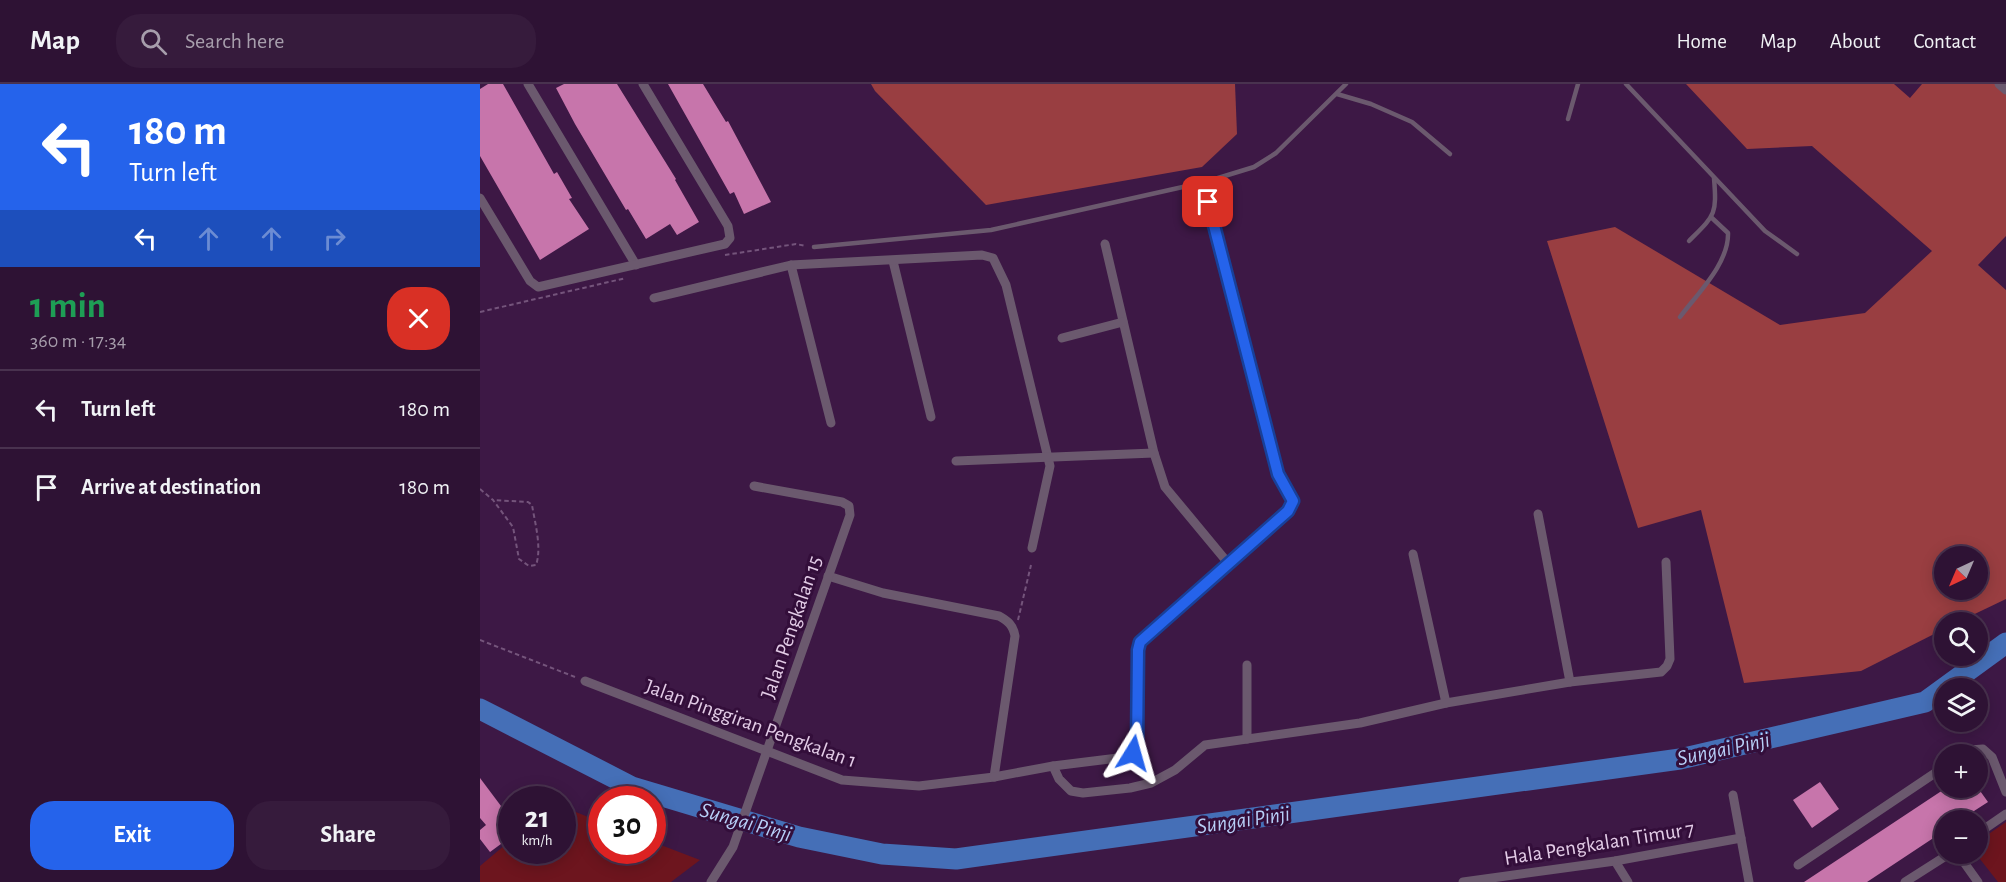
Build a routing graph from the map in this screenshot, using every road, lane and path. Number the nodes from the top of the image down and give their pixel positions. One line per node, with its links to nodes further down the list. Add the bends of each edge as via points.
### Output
1 (528, 84): 22 (street)
2 (643, 84): 22 (street, via 728,226 730,238 725,244)
3 (1346, 84): 8 (lane)
4 (1578, 84): 9 (lane)
5 (1626, 84): 11 (lane)
6 (1999, 84): 7 (street)
7 (2006, 90)
8 (1337, 93): 10 (lane, via 1412,122); 17 (lane, via 1276,153 1254,167 1206,182 991,230)
9 (1568, 119)
10 (1450, 154)
11 (1714, 178): 14 (lane, via 1716,204); 18 (lane, via 1765,231)
12 (480, 198): 22 (street, via 530,281 538,287)
13 (1208, 202): 41 (street, via 1278,474 1293,501 1288,511)
14 (1712, 218): 15 (lane); 26 (lane, via 1728,233 1723,260)
15 (1689, 240)
16 (1105, 244): 27 (street)
17 (814, 247): 19 (path, via 796,244)
18 (1797, 254)
19 (723, 256)
20 (893, 261): 21 (street); 29 (street); 32 (street, via 982,255 993,258 1008,294)
21 (791, 265): 24 (street); 30 (street)
22 (636, 266)
23 (634, 276): 25 (path)
24 (654, 298)
25 (480, 312)
26 (1680, 316)
27 (1123, 322): 28 (street); 31 (street)
28 (1062, 338)
29 (931, 417)
30 (831, 423)
31 (1154, 453): 32 (street); 41 (street, via 1165,487)
32 (1048, 457): 33 (street); 38 (street, via 1050,466)
33 (956, 461)
34 (754, 486): 43 (street, Jalan Pengkalan 15, via 849,506 850,515)
35 (480, 489): 36 (path)
36 (493, 500): 36 (path, via 513,527 519,559 529,566 536,565 532,505)
37 (1538, 514): 48 (street)
38 (1032, 548)
39 (1413, 554): 49 (street)
40 (1666, 562): 48 (street, via 1671,659 1667,666 1660,672)
41 (1228, 563): 53 (street, Jalan Pinggiran Pengkalan 1, via 1140,642 1137,747 1133,753)
42 (1030, 565): 44 (path, via 1018,620)
43 (828, 576): 44 (street, via 883,593 999,616); 51 (street, Jalan Pengkalan 15)
44 (1012, 626): 55 (street, via 1015,636)
45 (480, 639): 47 (path)
46 (1247, 665): 50 (street)
47 (585, 681): 51 (street, Jalan Pinggiran Pengkalan 1)
48 (1570, 682): 49 (street)
49 (1446, 703): 50 (street, via 1360,723)
50 (1247, 739): 53 (street, via 1205,745 1175,770 1151,783 1130,788 1071,791)
51 (766, 752): 55 (street, Jalan Pinggiran Pengkalan 1, via 842,780 919,786); 65 (street, Jalan Pengkalan 15, via 733,848)
52 (1988, 753): 56 (street)
53 (1053, 766): 55 (street, Jalan Pinggiran Pengkalan 1)
54 (1934, 774): 64 (street)
55 (994, 777)
56 (2006, 792)
57 (1733, 795): 60 (street)
58 (2006, 814): 59 (street)
59 (1988, 826)
60 (1741, 838): 61 (street, Hala Pengkalan Timur 7); 68 (street)
61 (1616, 861): 66 (street, Hala Pengkalan Timur 7); 67 (street)
62 (1934, 864): 69 (street)
63 (1965, 864): 70 (street)
64 (1797, 865)
65 (711, 882)
66 (1463, 882)
67 (1628, 882)
68 (1749, 882)
69 (1905, 882)
70 (1978, 882)

